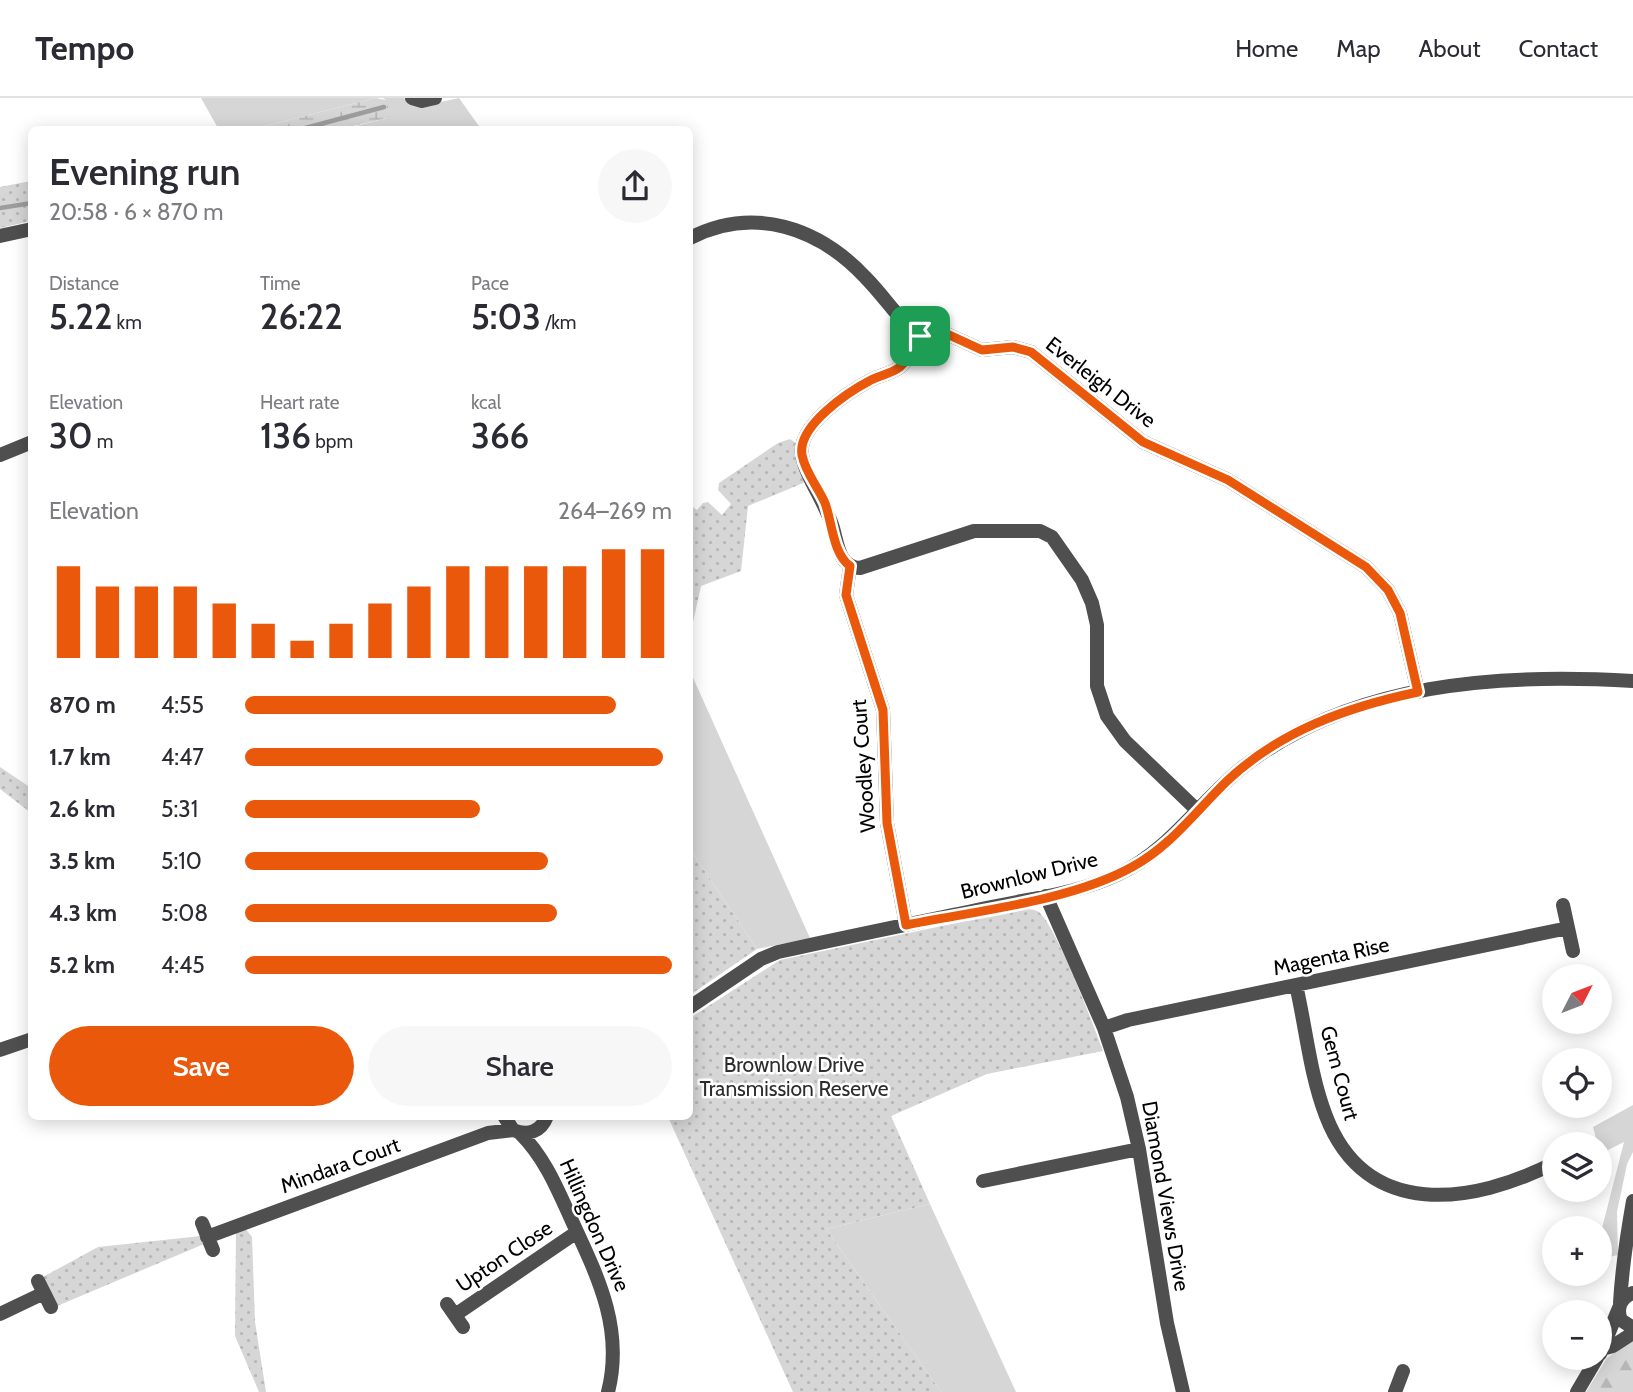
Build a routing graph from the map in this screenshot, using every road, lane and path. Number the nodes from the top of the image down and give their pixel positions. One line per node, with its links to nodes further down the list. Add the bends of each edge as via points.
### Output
1 (412, 98): 2 (street)
2 (435, 98)
3 (28, 230): 4 (street)
4 (0, 236)
5 (693, 237): 6 (street, via 721,225 748,222 801,230 841,253)
6 (920, 336): 9 (street, via 900,366 861,386 803,436 803,457 828,511 840,553); 11 (street, Everleigh Drive, via 953,335 982,350 1026,349 1153,448 1217,474 1357,560 1382,582 1400,613)
7 (28, 444): 8 (street)
8 (0, 455)
9 (850, 566): 12 (street, via 860,568 974,531 1040,531 1052,537 1092,603 1097,625 1097,686 1107,716 1130,746); 15 (street, Woodley Court, via 846,595 883,710 887,823)
10 (1633, 681): 11 (street, Brownlow Drive, via 1516,678)
11 (1418, 692): 12 (street, Brownlow Drive, via 1362,705 1300,730 1240,769)
12 (1198, 811): 13 (street, Brownlow Drive, via 1172,839 1133,866 1104,881)
13 (1046, 896): 15 (street, Brownlow Drive); 20 (street, Diamond Views Drive)
14 (1563, 905): 16 (street)
15 (906, 925): 19 (street, Brownlow Drive, via 770,955)
16 (1568, 928): 17 (street); 18 (street, Magenta Rise)
17 (1573, 951)
18 (1296, 985): 20 (street, Magenta Rise); 30 (street, Gem Court, via 1326,1116 1350,1156 1374,1177 1404,1190 1448,1197 1500,1186)
19 (693, 1005)
20 (1104, 1028): 28 (street, Diamond Views Drive)
21 (28, 1040): 22 (street)
22 (0, 1050)
23 (499, 1120): 27 (street)
24 (506, 1120): 26 (street, Hillingdon Drive)
25 (544, 1121): 26 (street, Mindara Court, via 532,1132); 29 (street, Hillingdon Drive)
26 (517, 1131): 27 (street, Mindara Court); 29 (street, Hillingdon Drive)
27 (488, 1133): 34 (street, Mindara Court)
28 (1139, 1149): 31 (street); 47 (street, Diamond Views Drive)
29 (543, 1158): 33 (street, Hillingdon Drive)
30 (1542, 1168)
31 (983, 1181)
32 (1633, 1201): 35 (street)
33 (577, 1232): 40 (street, Upton Close); 46 (street, Hillingdon Drive, via 601,1283 612,1324)
34 (207, 1237)
35 (1630, 1261): 38 (street, via 1621,1268)
36 (1633, 1293): 38 (street)
37 (44, 1294): 39 (street)
38 (1620, 1306): 41 (street); 42 (street, via 1621,1320)
39 (0, 1314)
40 (455, 1315)
41 (1612, 1324)
42 (1633, 1331): 43 (street)
43 (1612, 1347)
44 (1590, 1370): 49 (street)
45 (1403, 1371): 48 (street)
46 (608, 1392)
47 (1183, 1392)
48 (1395, 1392)
49 (1577, 1392)

